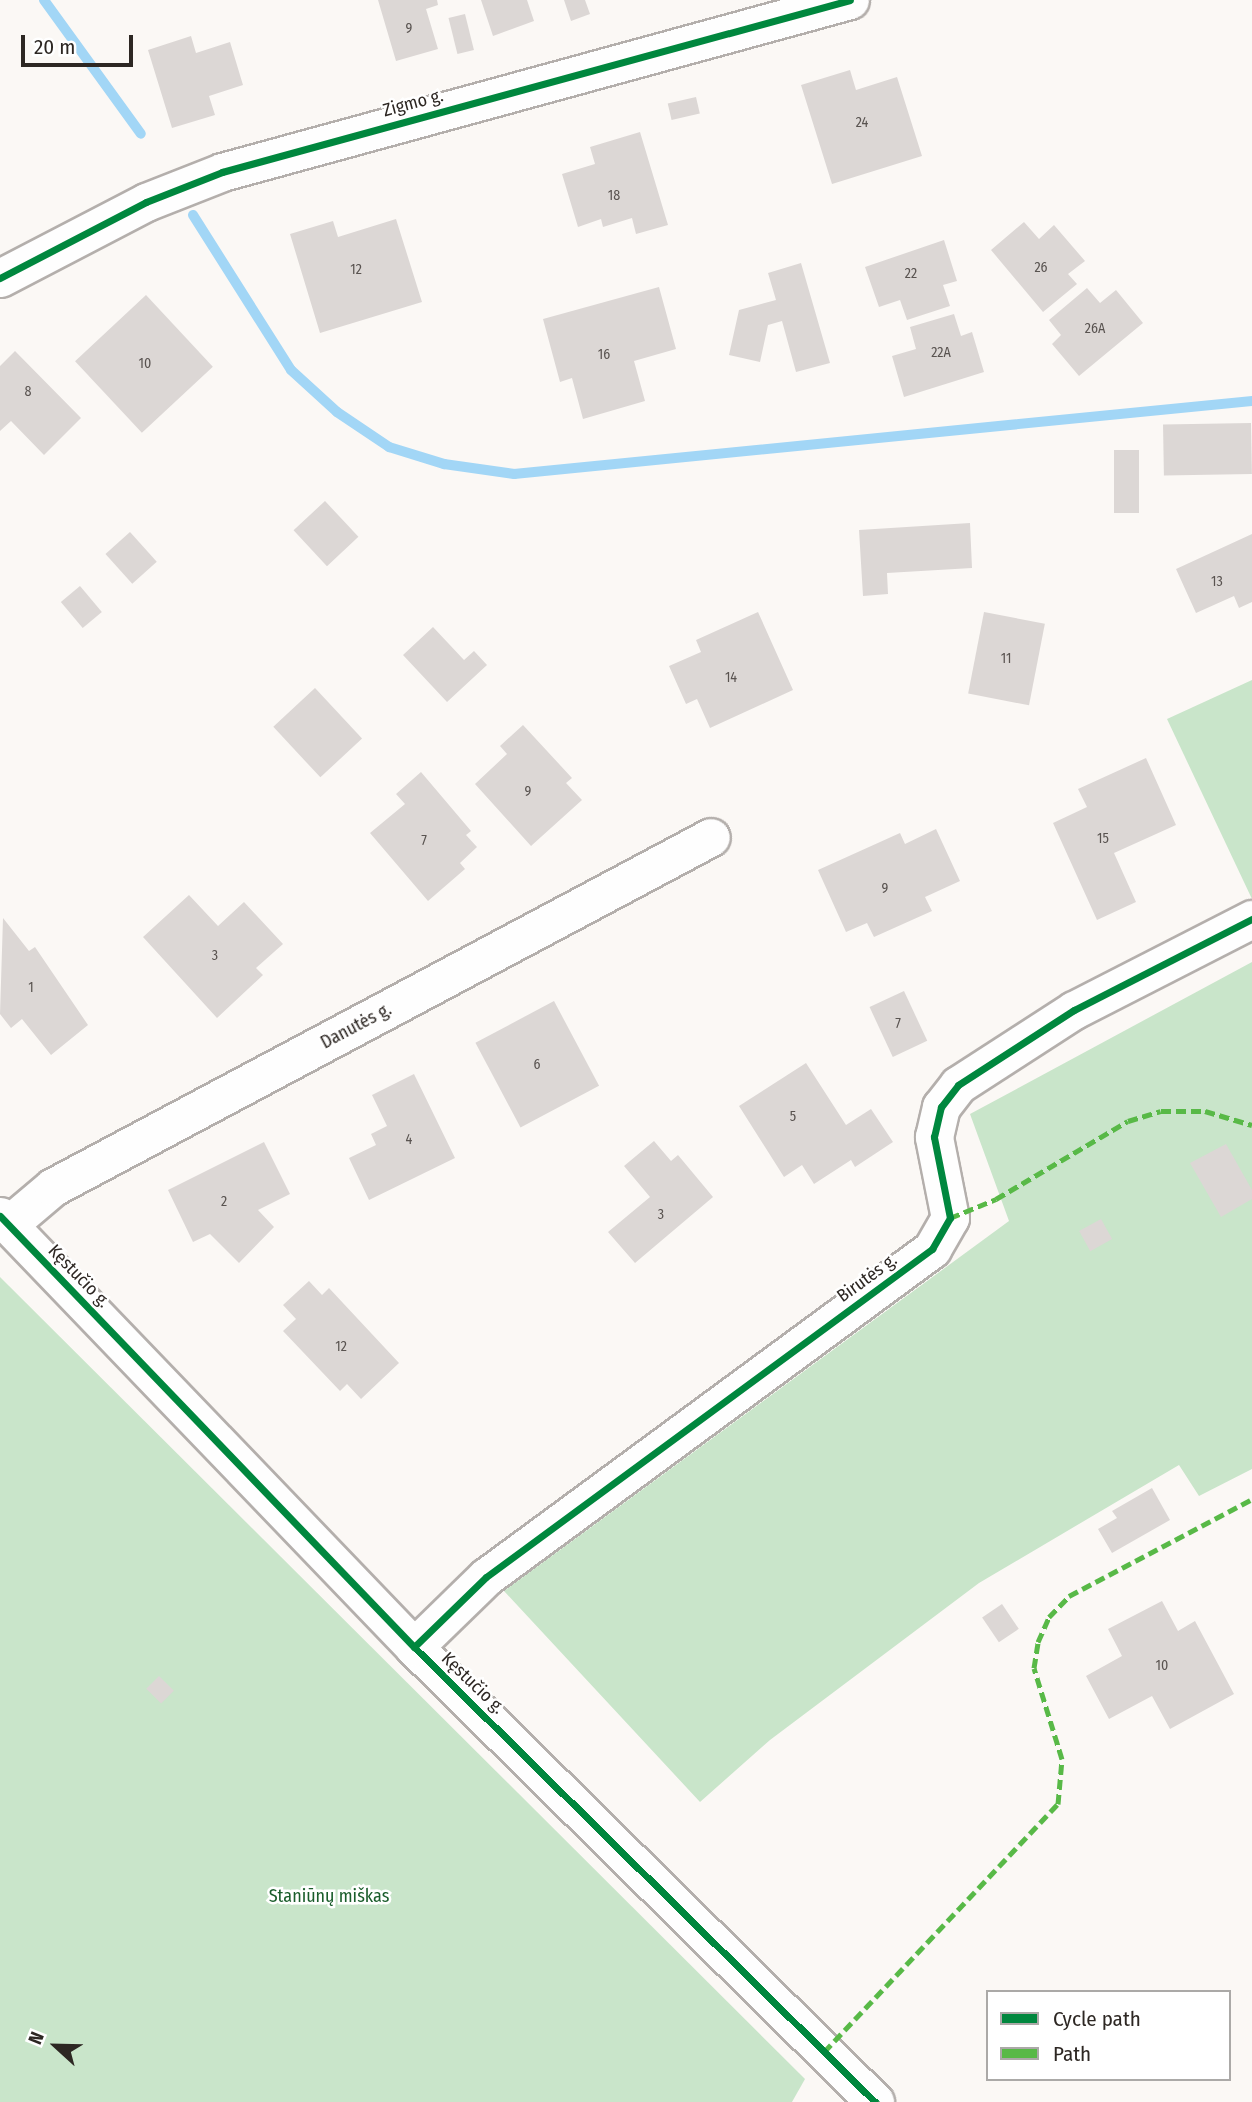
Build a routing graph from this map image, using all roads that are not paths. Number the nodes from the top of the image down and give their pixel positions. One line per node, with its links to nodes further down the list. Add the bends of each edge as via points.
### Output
1 (850, 0): 2 (street, Zigmo g., via 222,172 146,202)
2 (0, 278)
3 (711, 837): 5 (street, Danutės g., via 53,1187)
4 (1252, 919): 6 (street, Birutės g., via 1074,1010 958,1085 941,1107 934,1136 950,1217 932,1250 486,1577)
5 (4, 1221): 6 (street, Kęstučio g.)
6 (414, 1647): 7 (street, Kęstučio g.)
7 (875, 2102)

